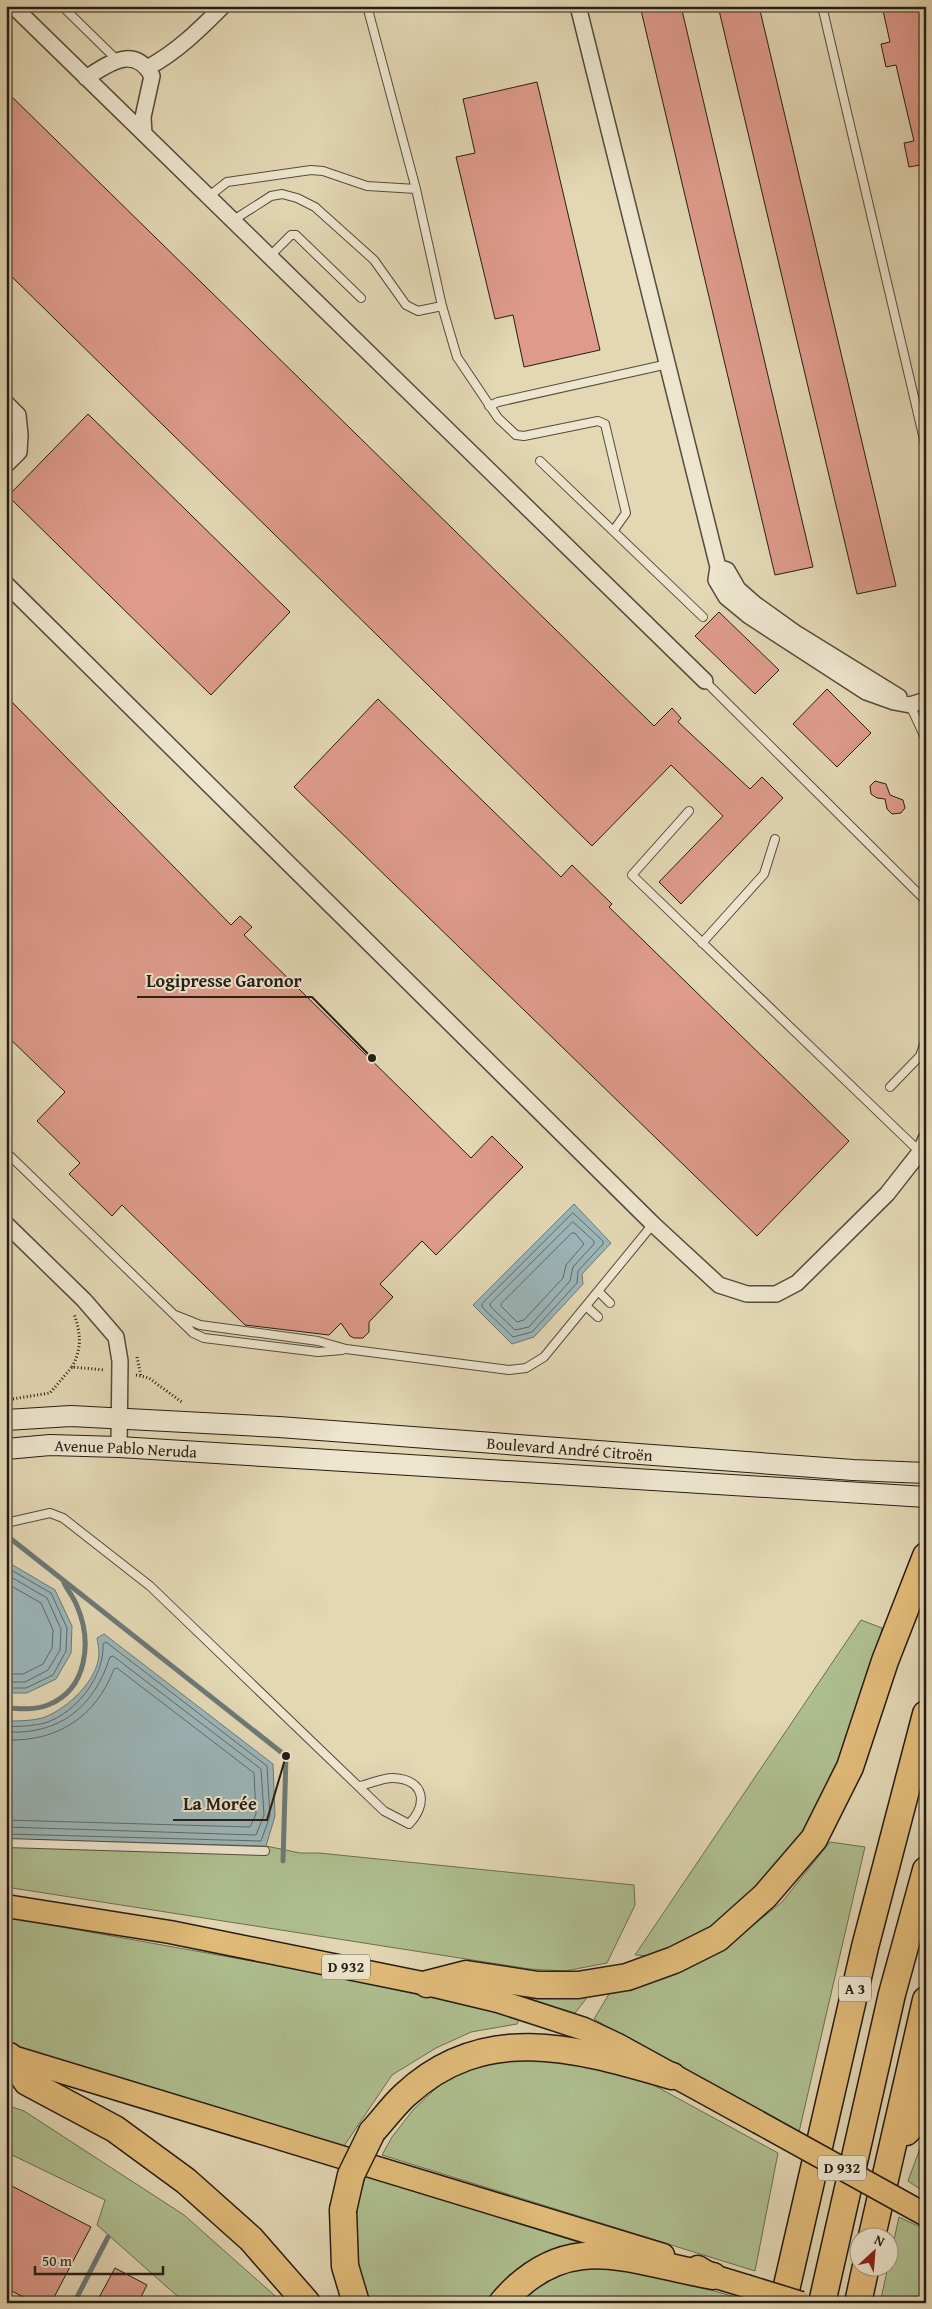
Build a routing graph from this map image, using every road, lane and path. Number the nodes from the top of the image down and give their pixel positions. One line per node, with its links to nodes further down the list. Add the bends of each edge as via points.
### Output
1 (13, 6): 9 (street)
2 (62, 6): 7 (lane)
3 (223, 6): 8 (street, via 194,35)
4 (368, 6): 11 (lane)
5 (578, 6): 17 (street)
6 (822, 6): 20 (lane)
7 (116, 59): 8 (street, via 134,60); 9 (street)
8 (147, 68): 10 (street, via 152,76 143,117)
9 (86, 78): 10 (street)
10 (144, 134): 12 (street)
11 (416, 189): 12 (lane, via 367,186 311,170 227,182); 16 (lane)
12 (208, 197): 13 (street)
13 (232, 221): 14 (street); 16 (lane, via 270,196 282,194 297,198 315,207 374,260 406,305 418,310)
14 (269, 257): 15 (lane, via 291,235 296,235); 26 (street)
15 (361, 298)
16 (442, 306): 19 (lane, via 457,357)
17 (668, 364): 19 (lane); 28 (street, via 718,567 727,570 738,589 755,604)
18 (6, 403): 22 (street, via 18,415 20,435 19,452)
19 (489, 406): 23 (lane, via 516,435 598,421 604,424 626,513)
20 (926, 448)
21 (540, 461): 23 (lane)
22 (6, 465)
23 (614, 530): 25 (lane)
24 (6, 584): 39 (street)
25 (703, 616)
26 (708, 684): 32 (lane)
27 (926, 700): 28 (street)
28 (910, 705): 29 (lane)
29 (926, 740)
30 (689, 811): 33 (lane, via 632,875)
31 (775, 839): 33 (lane, via 764,874)
32 (926, 901)
33 (702, 943): 36 (lane)
34 (926, 1040): 35 (lane, via 920,1056)
35 (890, 1087)
36 (923, 1146): 39 (street, via 887,1194 797,1282 776,1294 747,1294 720,1285)
37 (6, 1152): 44 (lane)
38 (6, 1224): 40 (street)
39 (654, 1224): 41 (lane)
40 (64, 1281): 47 (path, via 64,1298 79,1328 80,1344); 48 (street, via 116,1337)
41 (598, 1292): 42 (lane); 43 (lane)
42 (610, 1303)
43 (586, 1306): 45 (lane); 46 (lane, via 544,1357 526,1368 510,1370)
44 (175, 1315): 46 (lane, via 200,1325 318,1341); 46 (lane, via 193,1333 204,1338 318,1352)
45 (598, 1318)
46 (346, 1350)
47 (72, 1367): 48 (path); 49 (path, via 50,1393)
48 (120, 1372): 50 (path, via 149,1378 178,1401); 51 (street)
49 (6, 1400)
50 (191, 1406)
51 (120, 1418): 52 (main road, Avenue Pablo Neruda, via 71,1416); 53 (main road, Avenue Pablo Neruda); 54 (street)
52 (6, 1420)
53 (213, 1423): 57 (main road, Boulevard André Citroën)
54 (119, 1447): 55 (main road, Avenue Pablo Neruda, via 50,1445); 56 (main road, Avenue Pablo Neruda)
55 (6, 1449)
56 (246, 1454): 58 (main road, Boulevard André Citroën)
57 (926, 1473)
58 (926, 1496)
59 (6, 1523): 62 (lane, via 50,1513 63,1518 150,1586)
60 (926, 1556): 67 (highway, via 885,1661 850,1767 814,1839 765,1896 718,1938 674,1960 627,1977 578,1985 538,1985 466,1974)
61 (926, 1714): 75 (highway, A 3, via 864,1947)
62 (360, 1786): 62 (lane, via 384,1811 409,1824 418,1814 422,1799 418,1788 408,1782 393,1777)
63 (6, 1843): 64 (lane)
64 (265, 1851)
65 (926, 1870): 84 (highway, A 3, via 892,1994)
66 (6, 1906): 67 (main road, D 932, via 170,1932)
67 (428, 1984): 70 (main road, D 932, via 498,2000 584,2029)
68 (926, 2000): 72 (highway)
69 (8, 2055): 76 (main road, via 693,2264); 79 (highway, via 27,2082 115,2129 186,2181 251,2239)
70 (672, 2076): 73 (main road, D 932, bridge); 80 (highway, bridge, via 575,2050 543,2047 493,2048 446,2065 405,2095 372,2132 351,2175 343,2210 345,2266)
71 (926, 2088): 72 (highway, via 911,2127)
72 (892, 2146): 74 (highway)
73 (926, 2215)
74 (874, 2226)
75 (791, 2264): 78 (highway); 82 (highway, A 3)
76 (713, 2276): 78 (main road); 81 (highway, via 620,2256 578,2256 542,2268 515,2288)
77 (864, 2276): 85 (highway)
78 (754, 2294): 83 (main road, bridge)
79 (307, 2303)
80 (356, 2303)
81 (502, 2303)
82 (783, 2303)
83 (801, 2303)
84 (822, 2303)
85 (858, 2303)

